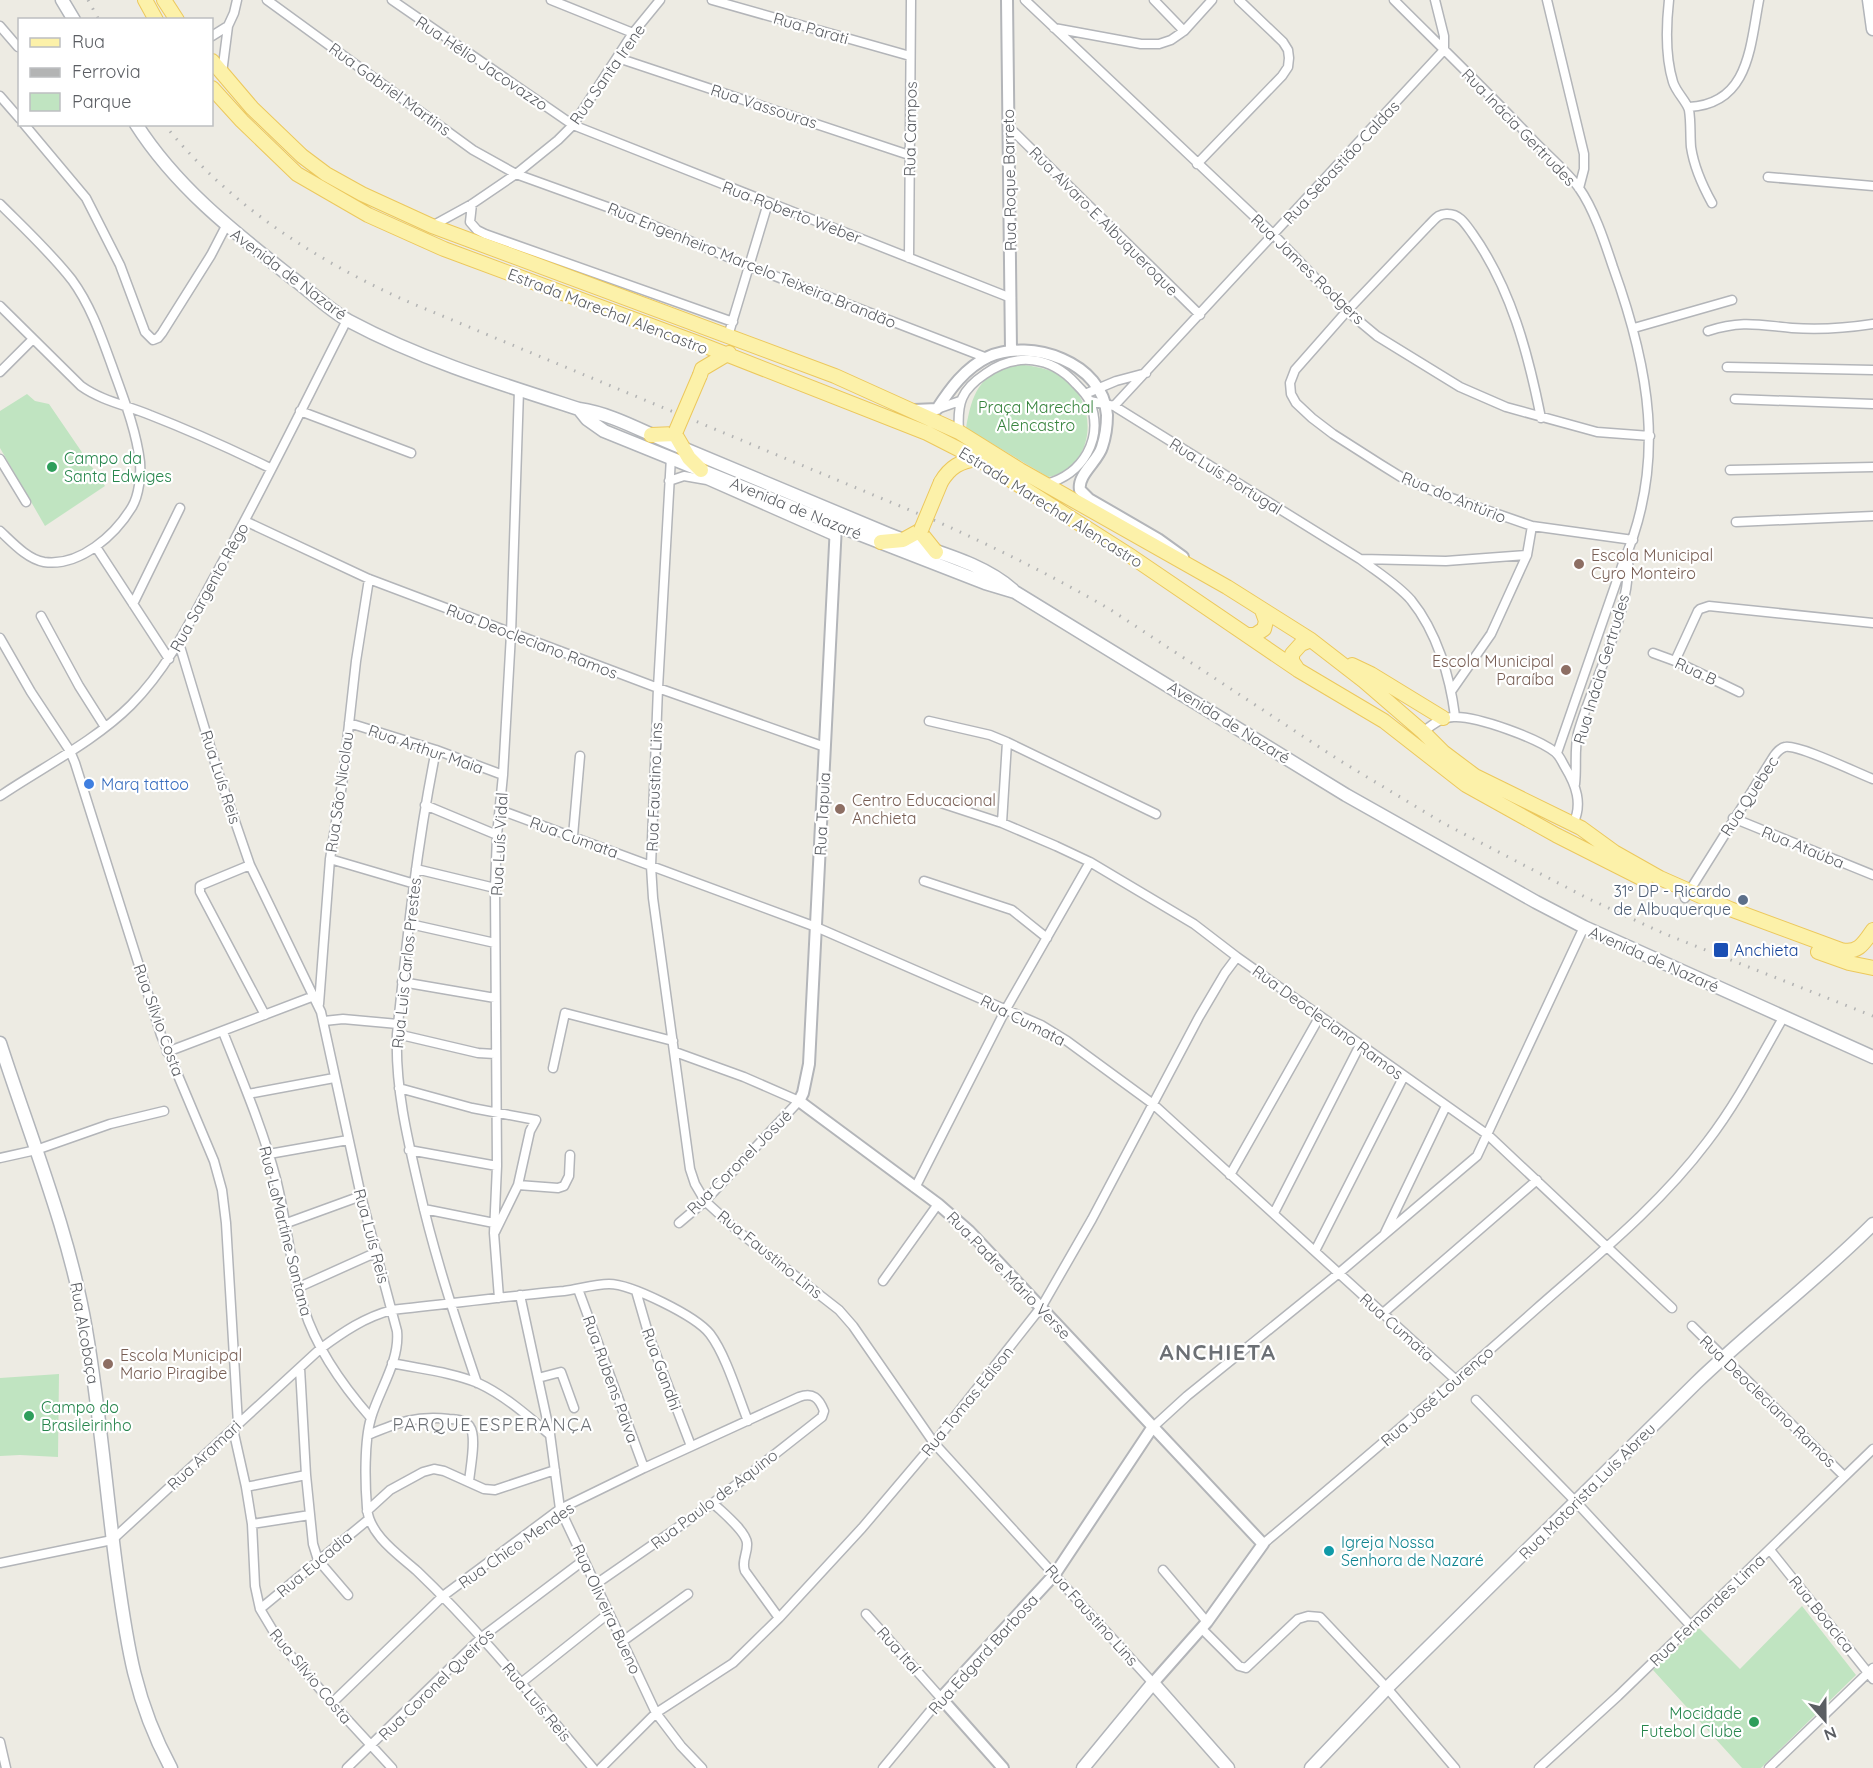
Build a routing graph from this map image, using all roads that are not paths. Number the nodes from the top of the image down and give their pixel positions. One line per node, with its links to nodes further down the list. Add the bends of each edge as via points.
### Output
1 (62, 0): 22 (main road)
2 (145, 0): 23 (main road)
3 (164, 0): 24 (main road)
4 (237, 0): 26 (street)
5 (267, 0): 47 (street, Rua Gabriel Martins, via 473,150)
6 (392, 0): 41 (street, Rua Hélio Jacovazzo)
7 (551, 0): 30 (street)
8 (660, 0): 30 (street, Rua Santa Irene)
9 (712, 0): 34 (street, Rua Parati)
10 (911, 0): 34 (street, Rua Campos)
11 (1007, 0): 44 (street, Rua Roque Barreto)
12 (1025, 0): 27 (street, Rua James Rodgers)
13 (1155, 0): 29 (street)
14 (1212, 0): 29 (street)
15 (1239, 0): 46 (street, via 1288,50 1288,67)
16 (1394, 0): 33 (street, Rua Inácia Gertrudes)
17 (1435, 0): 33 (street)
18 (1548, 0): 50 (street, via 1584,154)
19 (1668, 0): 39 (street, via 1670,68 1677,91)
20 (1759, 0): 39 (street, via 1745,69 1737,85 1722,99 1706,106)
21 (1869, 0): 28 (main road)
22 (73, 18)
23 (155, 18)
24 (176, 18)
25 (0, 26): 32 (street)
26 (228, 26): 31 (street); 36 (street)
27 (1054, 28): 29 (street, via 1141,44 1159,44); 46 (street, Rua James Rodgers)
28 (1873, 29)
29 (1184, 31)
30 (633, 33): 35 (street, Rua Santa Irene)
31 (213, 35)
32 (18, 47)
33 (1444, 50): 50 (street, Rua Inácia Gertrudes); 57 (street, Rua Sebastião Caldas)
34 (910, 56): 45 (street, Rua Campos)
35 (618, 58): 41 (street, Rua Santa Irene); 45 (street, Rua Vassouras)
36 (216, 67): 56 (main road, Estrada Marechal Alencastro, via 270,126 326,174 394,211)
37 (213, 89): 72 (main road, Estrada Marechal Alencastro, via 297,174 368,215 444,249)
38 (0, 96): 40 (street)
39 (1689, 107): 52 (street, via 1696,169)
40 (18, 117)
41 (573, 125): 47 (street, Rua Santa Irene); 51 (street, Rua Roberto Weber)
42 (26, 126): 55 (street, via 86,198 120,265 145,332 153,340 162,333)
43 (137, 126): 55 (main road, Avenida de Nazaré, via 180,181)
44 (1008, 126): 60 (street, Rua Roque Barreto); 64 (street, Rua Alvaro E Albuqueroque)
45 (909, 155): 58 (street, Rua Campos)
46 (1197, 164): 57 (street, Rua James Rodgers)
47 (516, 174): 53 (street, Rua Santa Irene); 59 (street, Rua Engenheiro Marcelo Teixeira Brandão, via 624,213)
48 (1768, 177): 49 (street)
49 (1873, 186)
50 (1579, 188): 68 (street, Rua Inácia Gertrudes, via 1601,232)
51 (768, 203): 58 (street, Rua Roberto Weber); 59 (street)
52 (1712, 203)
53 (472, 204): 56 (street, Rua Santa Irene); 66 (street, via 470,222 485,234)
54 (1, 206): 88 (street, via 71,279 84,298)
55 (226, 226): 65 (main road, Avenida de Nazaré)
56 (432, 226): 70 (main road, Estrada Marechal Alencastro)
57 (1274, 235): 63 (street, Rua James Rodgers); 64 (street, Rua Sebastião Caldas)
58 (909, 258): 60 (street, Rua Roberto Weber)
59 (749, 266): 66 (street); 76 (street, Rua Engenheiro Marcelo Teixeira Brandão)
60 (1011, 298): 75 (street, Rua Roque Barreto)
61 (1732, 300): 68 (street)
62 (0, 306): 71 (street)
63 (1347, 311): 94 (street, Rua James Rodgers, via 1377,336 1460,387); 94 (street, via 1439,215 1459,217 1484,250 1519,327); 114 (street, Rua do Antúrio, via 1295,370 1290,383 1296,403 1333,434 1401,477)
64 (1200, 315): 81 (street, Rua Sebastião Caldas)
65 (347, 320): 83 (main road, Avenida de Nazaré, via 426,357); 93 (street, Rua Sargento Rêgo)
66 (733, 322): 70 (street)
67 (1873, 324): 69 (street, via 1794,328 1746,323)
68 (1634, 328): 98 (street, Rua Inácia Gertrudes, via 1645,381)
69 (1708, 331)
70 (728, 336): 73 (main road, Estrada Marechal Alencastro)
71 (33, 339): 79 (street); 88 (street, via 81,386)
72 (694, 342): 74 (main road, Estrada Marechal Alencastro); 80 (main road)
73 (767, 350): 74 (main road); 92 (main road, Estrada Marechal Alencastro)
74 (724, 355): 80 (main road); 102 (main road, Estrada Marechal Alencastro, via 927,433)
75 (1011, 355): 76 (street); 82 (street, via 1035,351 1064,359); 84 (street, via 1056,366); 86 (street, via 978,378)
76 (987, 358): 91 (street, via 964,373)
77 (1727, 367): 78 (street)
78 (1873, 370)
79 (0, 372)
80 (701, 372): 96 (main road, bridge)
81 (1146, 373): 82 (street); 89 (street, Rua Sebastião Caldas)
82 (1097, 389): 84 (street); 89 (street)
83 (519, 390): 90 (main road, Avenida de Nazaré); 135 (street, Rua Luís Vidal)
84 (1087, 398): 89 (street, Rua Luís Portugal); 108 (street, via 1094,419 1090,447 1073,472)
85 (1735, 399): 87 (street)
86 (960, 401): 91 (street); 95 (street)
87 (1873, 404)
88 (126, 405): 104 (street); 121 (street, via 140,463 140,482 133,505)
89 (1110, 405): 125 (street, Rua Luís Portugal); 126 (street, Estrada Marechal Alencastro, via 1102,446 1079,482 1080,490 1166,544)
90 (579, 409): 97 (main road, Avenida de Nazaré, via 605,414); 99 (main road, Avenida de Nazaré, via 604,431)
91 (937, 409): 92 (street)
92 (912, 410): 95 (main road, Estrada Marechal Alencastro)
93 (300, 411): 100 (street); 104 (street, Rua Sargento Rêgo)
94 (1541, 418): 98 (street, Rua James Rodgers, via 1597,432)
95 (959, 432): 108 (main road, Estrada Marechal Alencastro)
96 (675, 433): 97 (main road); 99 (main road)
97 (651, 435): 99 (main road, Avenida de Nazaré)
98 (1650, 436): 119 (street, Rua Inácia Gertrudes, via 1643,505)
99 (676, 452): 105 (main road); 107 (street, Rua Faustino Lins); 118 (main road, Avenida de Nazaré)
100 (411, 453)
101 (0, 459): 109 (street)
102 (978, 459): 117 (main road, bridge, via 953,466 941,482); 136 (main road, Estrada Marechal Alencastro)
103 (1873, 467): 106 (street)
104 (270, 468): 112 (street, Rua Sargento Rêgo)
105 (701, 470): 116 (main road, Avenida de Nazaré)
106 (1730, 470)
107 (669, 482): 116 (street, Avenida de Nazaré, via 684,476 706,480); 145 (street, Rua Faustino Lins)
108 (1046, 484): 126 (main road, Estrada Marechal Alencastro)
109 (26, 502)
110 (180, 508): 131 (street)
111 (1873, 516): 113 (street)
112 (245, 521): 127 (street, Rua Deocleciano Ramos); 139 (street, Rua Sargento Rêgo)
113 (1736, 522)
114 (1532, 526): 119 (street, Rua do Antúrio); 124 (street)
115 (0, 531): 121 (street, via 42,562 59,562)
116 (836, 531): 120 (main road, Avenida de Nazaré); 154 (street, Rua Tapuia)
117 (921, 531): 118 (main road); 122 (main road)
118 (903, 540): 120 (main road); 122 (main road, Avenida de Nazaré)
119 (1633, 540): 123 (street, Rua Inácia Gertrudes)
120 (881, 542): 128 (main road, Avenida de Nazaré)
121 (96, 547): 131 (street)
122 (936, 552): 128 (main road, Avenida de Nazaré, via 977,567)
123 (1628, 554): 129 (street, Rua Inácia Gertrudes); 130 (street, Rua Inácia Gertrudes)
124 (1527, 555): 125 (street, via 1446,561); 146 (street, via 1491,634)
125 (1360, 559): 146 (street, Rua Luís Portugal, via 1410,600 1424,620)
126 (1197, 569): 132 (main road, Estrada Marechal Alencastro)
127 (369, 579): 135 (street, Rua Deocleciano Ramos); 150 (street, Rua São Nicolau)
128 (1015, 592): 185 (main road, Avenida de Nazaré, via 1346,795)
129 (1612, 594): 130 (street); 157 (street, Rua Inácia Gertrudes)
130 (1624, 597): 161 (street, Rua Inácia Gertrudes, via 1577,738)
131 (133, 604): 142 (street)
132 (1262, 610): 136 (main road, via 1264,629); 138 (main road, Estrada Marechal Alencastro)
133 (41, 616): 151 (street)
134 (1873, 623): 143 (street, via 1709,606 1698,611)
135 (511, 634): 145 (street, Rua Deocleciano Ramos); 159 (street, Rua Luís Vidal)
136 (1247, 635): 144 (main road, Estrada Marechal Alencastro)
137 (0, 638): 156 (street, Rua Sílvio Costa)
138 (1311, 640): 141 (main road, Estrada Marechal Alencastro); 144 (main road, via 1292,654)
139 (179, 643): 142 (street, Rua Sargento Rêgo); 175 (street, Rua Luís Reis)
140 (1653, 653): 143 (street, Rua B)
141 (1334, 656): 148 (main road); 152 (main road, Estrada Marechal Alencastro)
142 (169, 659): 151 (street, Rua Sargento Rêgo, via 131,706)
143 (1675, 661): 147 (street, Rua B)
144 (1298, 670): 171 (main road, Estrada Marechal Alencastro, via 1384,721 1466,785)
145 (658, 688): 154 (street, Rua Deocleciano Ramos); 176 (street, Rua Faustino Lins)
146 (1452, 690): 148 (street, Rua Luís Portugal)
147 (1739, 692)
148 (1449, 717): 152 (street); 157 (street, via 1478,721 1522,735)
149 (929, 721): 153 (street)
150 (349, 723): 155 (street, Rua Arthur Maia); 173 (street, Rua São Nicolau)
151 (105, 727): 156 (street, Rua Sargento Rêgo)
152 (1423, 732): 169 (main road, Estrada Marechal Alencastro, via 1475,776)
153 (1007, 742): 166 (street); 168 (street)
154 (825, 747): 184 (street, Rua Tapuia)
155 (436, 750): 159 (street, Rua Arthur Maia); 164 (street, Rua Luis Carlos Prestes)
156 (70, 751): 162 (street, Rua Sargento Rêgo); 205 (street, Rua Sílvio Costa)
157 (1557, 753): 161 (street)
158 (580, 756): 172 (street)
159 (503, 775): 165 (street, Rua Luís Vidal)
160 (1873, 779): 167 (street, Rua Quebec, via 1786,747 1774,756)
161 (1575, 784): 169 (street, Rua Inácia Gertrudes, via 1578,807)
162 (0, 795)
163 (941, 803): 168 (street, Rua Deocleciano Ramos)
164 (425, 805): 170 (street); 177 (street, Rua Luis Carlos Prestes)
165 (500, 810): 170 (street, Rua Luís Vidal); 172 (street, Rua Cumata)
166 (1156, 814)
167 (1733, 818): 178 (street, Rua Ataúba); 182 (street, Rua Quebec)
168 (1002, 823): 174 (street, Rua Deocleciano Ramos)
169 (1574, 824): 171 (main road); 182 (main road, Estrada Marechal Alencastro)
170 (497, 835): 181 (street, Rua Luís Vidal)
171 (1556, 835): 182 (main road, Estrada Marechal Alencastro)
172 (573, 836): 176 (street, Rua Cumata)
173 (330, 859): 180 (street); 194 (street, Rua São Nicolau)
174 (1090, 862): 187 (street); 189 (street, Rua Deocleciano Ramos, via 1194,924)
175 (250, 865): 192 (street, Rua Luís Reis); 196 (street, via 204,884 200,892)
176 (651, 866): 184 (street, Rua Cumata); 202 (street, Rua Faustino Lins)
177 (416, 869): 180 (street, Rua Luis Carlos Prestes); 181 (street)
178 (1873, 875)
179 (924, 881): 187 (street, via 1012,910)
180 (415, 884): 183 (street, Rua Luis Carlos Prestes)
181 (495, 888): 188 (street, Rua Luís Vidal)
182 (1687, 895): 186 (main road, Estrada Marechal Alencastro, via 1851,952); 190 (main road, Estrada Marechal Alencastro, via 1839,960)
183 (410, 924): 188 (street); 191 (street, Rua Luis Carlos Prestes)
184 (816, 927): 195 (street, Rua Cumata); 214 (street, Rua Tapuia, via 809,1064)
185 (1584, 927): 198 (main road, Avenida de Nazaré); 219 (street, Rua Edgard Barbosa)
186 (1873, 930)
187 (1047, 938): 195 (street)
188 (495, 944): 193 (street, Rua Luís Vidal)
189 (1237, 957): 197 (street, Rua Deocleciano Ramos); 215 (street, Rua Tomas Edison, via 1199,1017)
190 (1873, 968)
191 (402, 982): 193 (street); 200 (street, Rua Luis Carlos Prestes)
192 (314, 996): 194 (street, Rua Luís Reis); 196 (street)
193 (495, 998): 207 (street, Rua Luís Vidal)
194 (319, 1006): 199 (street, Rua Luís Reis)
195 (1006, 1009): 215 (street, Rua Cumata, via 1066,1041); 230 (street)
196 (265, 1015): 201 (street)
197 (1320, 1016): 204 (street, Rua Deocleciano Ramos); 227 (street)
198 (1783, 1018): 208 (main road, Avenida de Nazaré); 242 (street, Rua José Lourenço, via 1707,1142 1673,1183)
199 (324, 1021): 200 (street, via 343,1019); 211 (street, Rua Luís Reis)
200 (397, 1029): 207 (street, via 478,1053); 212 (street, Rua Luis Carlos Prestes)
201 (223, 1032): 205 (street); 213 (street, Rua LaMartine Santana)
202 (674, 1041): 206 (street, Rua Faustino Lins); 209 (street, via 566,1013)
203 (0, 1043): 221 (main road, Rua Alcobaça)
204 (1360, 1045): 210 (street, Rua Deocleciano Ramos); 235 (street)
205 (167, 1052): 270 (street, Rua Sílvio Costa, via 214,1161 222,1190)
206 (675, 1052): 214 (street, Rua Padre Mário Verse); 232 (street, Rua Faustino Lins, via 690,1169)
207 (495, 1054): 218 (street, Rua Luís Vidal)
208 (1873, 1057)
209 (553, 1068)
210 (1404, 1076): 216 (street, Rua Deocleciano Ramos); 243 (street)
211 (334, 1078): 213 (street); 220 (street, Rua Luís Reis)
212 (399, 1088): 218 (street); 222 (street, Rua Luis Carlos Prestes)
213 (248, 1094): 223 (street, Rua LaMartine Santana)
214 (799, 1101): 230 (street, Rua Padre Mário Verse); 232 (street, Rua Coronel Josué)
215 (1153, 1104): 227 (street, Rua Cumata); 253 (street, Rua Tomas Edison)
216 (1446, 1106): 219 (street, Rua Deocleciano Ramos); 241 (street)
217 (164, 1112): 221 (street, via 110,1124)
218 (496, 1112): 226 (street, Rua Luís Vidal); 229 (street, via 536,1120)
219 (1488, 1135): 228 (street, Rua Deocleciano Ramos); 241 (street, Rua Edgard Barbosa, via 1472,1161)
220 (348, 1140): 223 (street); 231 (street, Rua Luís Reis)
221 (36, 1150): 225 (street); 289 (main road, Rua Alcobaça, via 86,1327)
222 (409, 1150): 226 (street); 234 (street, Rua Luis Carlos Prestes)
223 (269, 1154): 238 (street, Rua LaMartine Santana)
224 (570, 1155): 229 (street, via 569,1176 564,1186)
225 (0, 1158)
226 (497, 1166): 236 (street, Rua Luís Vidal)
227 (1230, 1175): 235 (street, Rua Cumata)
228 (1537, 1180): 242 (street, Rua Deocleciano Ramos); 256 (street)
229 (518, 1185): 240 (street)
230 (915, 1188): 233 (street, Rua Padre Mário Verse)
231 (361, 1196): 238 (street); 244 (street, Rua Luís Reis)
232 (705, 1201): 237 (street, Rua Coronel Josué); 274 (street, Rua Faustino Lins, via 839,1310)
233 (938, 1204): 246 (street); 253 (street, Rua Padre Mário Verse)
234 (423, 1209): 236 (street); 252 (street, Rua Luis Carlos Prestes)
235 (1274, 1213): 243 (street, Rua Cumata)
236 (494, 1223): 240 (street, Rua Luís Vidal)
237 (679, 1223)
238 (284, 1224): 247 (street, Rua LaMartine Santana)
239 (1873, 1224): 259 (main road, Rua Motorista Luís Abreu, via 1795,1297)
240 (494, 1233): 251 (street, Rua Luís Vidal)
241 (1383, 1236): 245 (street, Rua Edgard Barbosa)
242 (1608, 1246): 254 (street, Rua Deocleciano Ramos); 263 (street, Rua José Lourenço)
243 (1315, 1251): 245 (street, Rua Cumata)
244 (377, 1252): 247 (street); 255 (street, Rua Luís Reis)
245 (1339, 1274): 256 (street, Rua Cumata); 271 (street, Rua Edgard Barbosa)
246 (883, 1281)
247 (297, 1288): 258 (street, Rua LaMartine Santana)
248 (578, 1289): 249 (street, Rua Aramari, via 609,1284); 250 (street, Rua Aramari); 277 (street, Rua Rubens Paiva)
249 (636, 1291): 269 (street, Rua Aramari, via 685,1314 710,1334); 275 (street, Rua Gandhi)
250 (520, 1295): 251 (street, Rua Aramari); 262 (street, Rua Oliveira Bueno)
251 (499, 1298): 252 (street, Rua Aramari)
252 (450, 1304): 255 (street, Rua Aramari); 264 (street, Rua Luis Carlos Prestes)
253 (1042, 1306): 271 (street, Rua Padre Mário Verse); 274 (street, Rua Tomas Edison)
254 (1672, 1308)
255 (392, 1310): 258 (street, Rua Aramari, via 349,1328); 260 (street, Rua Luís Reis, via 398,1338)
256 (1382, 1314): 263 (street, Rua Cumata)
257 (1692, 1326): 259 (street, Rua Deocleciano Ramos)
258 (320, 1349): 261 (street, Rua Aramari); 268 (street, Rua LaMartine Santana)
259 (1723, 1356): 280 (street, Rua Deocleciano Ramos); 283 (main road, Rua Motorista Luís Abreu)
260 (392, 1363): 264 (street); 268 (street, Rua Luís Reis)
261 (300, 1368): 270 (street, Rua Aramari); 279 (street)
262 (538, 1378): 267 (street, via 561,1372); 272 (street, Rua Oliveira Bueno)
263 (1456, 1380): 290 (street, Rua José Lourenço)
264 (477, 1383): 272 (street, via 498,1394)
265 (1476, 1400): 283 (street)
266 (823, 1407): 269 (street, Rua Chico Mendes, via 818,1398 806,1395); 284 (street, Rua Paulo de Aquino, via 822,1418)
267 (574, 1408)
268 (371, 1418): 273 (street, Rua Luís Reis)
269 (748, 1421): 275 (street, Rua Chico Mendes)
270 (236, 1426): 282 (street, Rua Sílvio Costa); 289 (street, Rua Aramari)
271 (1152, 1428): 290 (street, Rua Padre Mário Verse); 296 (street, Rua Edgard Barbosa)
272 (550, 1434): 278 (street, Rua Oliveira Bueno)
273 (368, 1435): 281 (street, via 412,1418 465,1422 473,1436); 287 (street, Rua Luís Reis)
274 (934, 1443): 296 (street, Rua Faustino Lins); 304 (street, Rua Tomas Edison)
275 (691, 1446): 277 (street, Rua Chico Mendes)
276 (1873, 1449): 280 (street, Rua Fernandes Lima)
277 (644, 1468): 285 (street, Rua Chico Mendes)
278 (555, 1470): 281 (street, Rua Eucadia, via 495,1490); 285 (street, Rua Oliveira Bueno)
279 (306, 1475): 282 (street); 286 (street)
280 (1844, 1476): 291 (street, Rua Fernandes Lima)
281 (469, 1482): 287 (street, Rua Eucadia, via 444,1471 423,1472 390,1490)
282 (246, 1487): 288 (street, Rua Sílvio Costa)
283 (1576, 1502): 306 (street); 312 (main road, Rua Motorista Luís Abreu)
284 (713, 1503): 297 (street, Rua Paulo de Aquino); 304 (street, via 746,1538 745,1571)
285 (560, 1509): 293 (street, Rua Oliveira Bueno); 300 (street, Rua Chico Mendes)
286 (310, 1515): 288 (street); 292 (street)
287 (368, 1515): 292 (street, Rua Eucadia); 300 (street, Rua Luís Reis, via 386,1543)
288 (252, 1524): 301 (street, Rua Sílvio Costa)
289 (112, 1540): 294 (street); 319 (main road, Rua Alcobaça, via 132,1670)
290 (1263, 1544): 305 (street, Rua José Lourenço)
291 (1770, 1550): 306 (street, Rua Fernandes Lima); 309 (street, Rua Boacica)
292 (318, 1560): 299 (street); 301 (street, Rua Eucadia)
293 (584, 1560): 297 (street, Rua Oliveira Bueno); 307 (street, Rua Coronel Queirós)
294 (0, 1563)
295 (1163, 1570): 305 (street)
296 (1054, 1574): 311 (street, Rua Faustino Lins); 313 (street, Rua Edgard Barbosa)
297 (596, 1584): 302 (street, Rua Oliveira Bueno)
298 (688, 1594): 308 (street)
299 (348, 1595)
300 (443, 1596): 307 (street, Rua Luís Reis); 314 (street, Rua Chico Mendes)
301 (260, 1609): 314 (street, Rua Sílvio Costa, via 281,1644)
302 (609, 1613): 308 (street, Rua Oliveira Bueno); 310 (street)
303 (866, 1614): 313 (street, Rua Itaí)
304 (779, 1618): 315 (street, Rua Tomas Edison, via 733,1663)
305 (1204, 1625): 311 (street, Rua José Lourenço); 312 (street, via 1239,1666 1246,1668 1298,1619 1322,1619)
306 (1691, 1626): 331 (street, Rua Fernandes Lima)
307 (482, 1637): 310 (street, Rua Luís Reis); 317 (street, Rua Coronel Queirós)
308 (623, 1641): 315 (street, Rua Oliveira Bueno)
309 (1872, 1673): 332 (street)
310 (521, 1683): 322 (street, Rua Luís Reis)
311 (1153, 1683): 327 (main road, Rua José Lourenço); 328 (main road, Rua Faustino Lins)
312 (1387, 1688): 329 (main road, Rua Motorista Luís Abreu); 330 (street)
313 (941, 1698): 325 (street, Rua Edgard Barbosa); 326 (street, Rua Itaí)
314 (332, 1704): 317 (street, Rua Sílvio Costa)
315 (656, 1713): 323 (street, Rua Tomas Edison); 324 (street, Rua Oliveira Bueno)
316 (0, 1742): 318 (street)
317 (372, 1745): 320 (street, Rua Coronel Queirós); 321 (street, Rua Sílvio Costa)
318 (6, 1768)
319 (171, 1768)
320 (347, 1768)
321 (392, 1768)
322 (593, 1768)
323 (601, 1768)
324 (702, 1768)
325 (883, 1768)
326 (1003, 1768)
327 (1083, 1768)
328 (1228, 1768)
329 (1311, 1768)
330 (1455, 1768)
331 (1539, 1768)
332 (1769, 1768)

